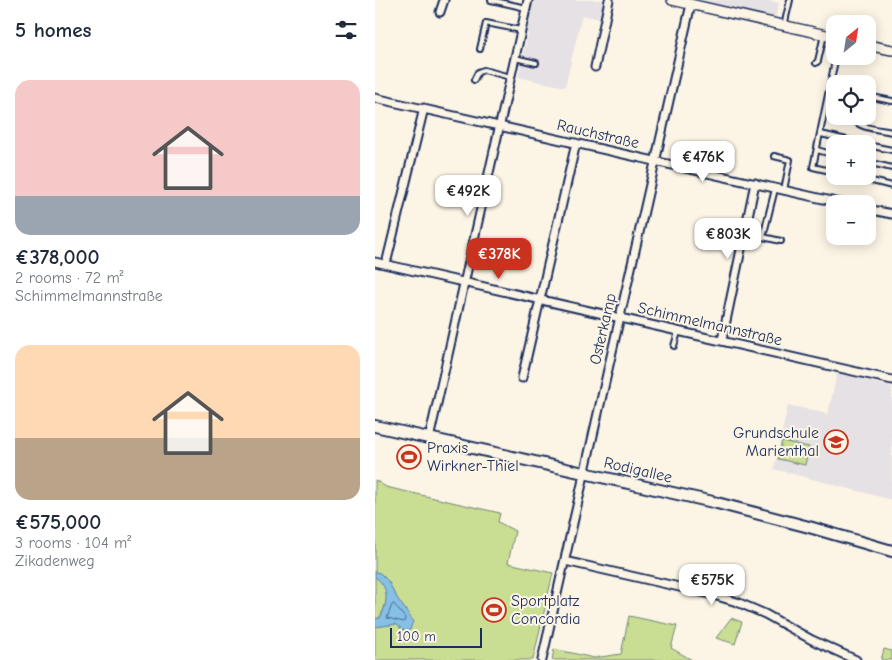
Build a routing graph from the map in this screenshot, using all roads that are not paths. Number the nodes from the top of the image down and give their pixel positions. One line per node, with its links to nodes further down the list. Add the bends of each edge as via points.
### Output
1 (444, 0): 9 (street)
2 (491, 0): 8 (lane)
3 (528, 0): 8 (street)
4 (609, 0): 19 (street)
5 (672, 0): 7 (street)
6 (790, 0): 10 (lane)
7 (691, 4): 10 (street); 38 (street, Osterkamp)
8 (526, 8): 11 (street)
9 (440, 12)
10 (784, 26): 12 (street)
11 (521, 30): 14 (lane, via 486,23); 16 (street)
12 (824, 35): 18 (lane)
13 (876, 46): 15 (street)
14 (479, 49)
15 (892, 50)
16 (515, 58): 17 (lane); 20 (street)
17 (536, 63)
18 (816, 63)
19 (595, 67)
20 (510, 77): 21 (lane, via 484,70 477,72); 28 (street)
21 (474, 80)
22 (375, 98): 26 (street, Rauchstraße)
23 (876, 98): 24 (lane)
24 (892, 101)
25 (826, 106): 30 (lane)
26 (424, 108): 28 (street, Rauchstraße); 52 (street)
27 (860, 125): 29 (lane)
28 (500, 126): 32 (street, Rauchstraße); 53 (street)
29 (892, 132)
30 (821, 134): 31 (lane); 34 (lane)
31 (826, 135)
32 (576, 143): 38 (street, Rauchstraße); 54 (street)
33 (876, 147): 35 (lane)
34 (817, 150): 36 (lane); 41 (lane, via 813,167)
35 (892, 150)
36 (826, 152)
37 (774, 156): 46 (lane, via 790,160)
38 (656, 161): 43 (street, Rauchstraße); 55 (street, Osterkamp)
39 (876, 164): 40 (lane)
40 (892, 168)
41 (826, 170)
42 (876, 182): 44 (lane)
43 (755, 183): 45 (street, Rauchstraße); 57 (street)
44 (892, 186)
45 (775, 188): 46 (street, Rauchstraße); 50 (lane, via 763,237)
46 (784, 190): 47 (street, Rauchstraße)
47 (826, 200)
48 (876, 211): 49 (street)
49 (892, 214)
50 (781, 241)
51 (375, 262): 52 (street, Schimmelmannstraße)
52 (387, 264): 53 (street, Schimmelmannstraße)
53 (464, 283): 54 (street, Schimmelmannstraße); 62 (street)
54 (540, 300): 55 (street, Schimmelmannstraße); 59 (street)
55 (619, 317): 56 (street, Schimmelmannstraße); 63 (street, Osterkamp)
56 (679, 330): 57 (street, Schimmelmannstraße); 58 (lane)
57 (722, 340): 60 (street, Schimmelmannstraße)
58 (673, 346)
59 (523, 378)
60 (892, 380)
61 (375, 426): 62 (main road, Rodigallee)
62 (429, 438): 63 (main road, Rodigallee)
63 (585, 474): 64 (main road, Rodigallee, via 761,514); 65 (street, Osterkamp)
64 (892, 551)
65 (565, 561): 66 (street, Osterkamp); 67 (street, via 737,602)
66 (542, 660)
67 (856, 660)

